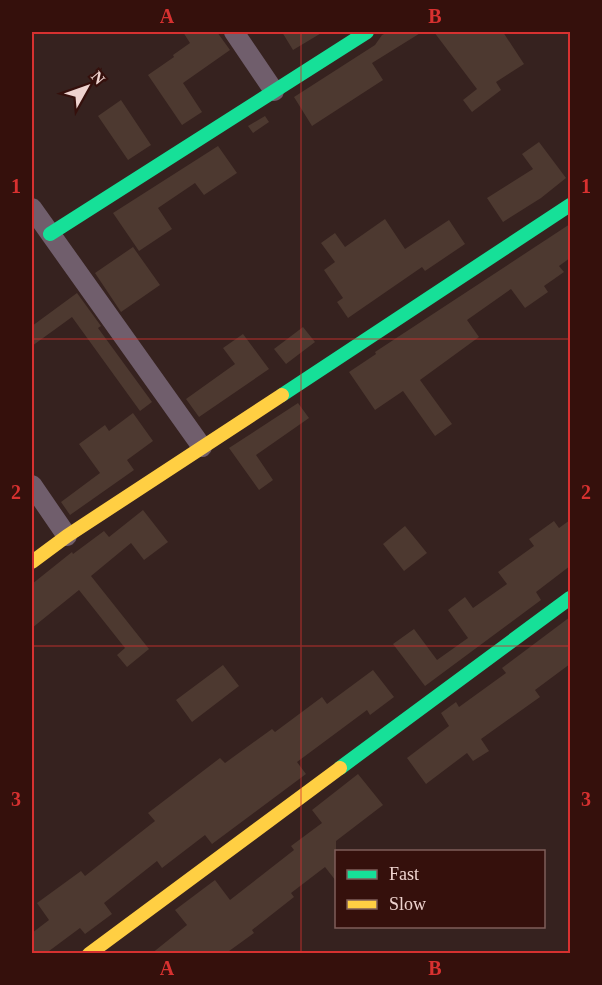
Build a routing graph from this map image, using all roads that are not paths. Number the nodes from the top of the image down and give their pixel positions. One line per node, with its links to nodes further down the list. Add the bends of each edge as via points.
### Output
1 (234, 32): 3 (street)
2 (367, 32): 3 (street)
3 (274, 91): 6 (street)
4 (570, 205): 7 (street)
5 (32, 208): 6 (street)
6 (50, 234): 7 (street)
7 (202, 447): 9 (street)
8 (32, 485): 9 (street)
9 (67, 536): 10 (street)
10 (32, 562)
11 (570, 598): 12 (street)
12 (89, 954)

